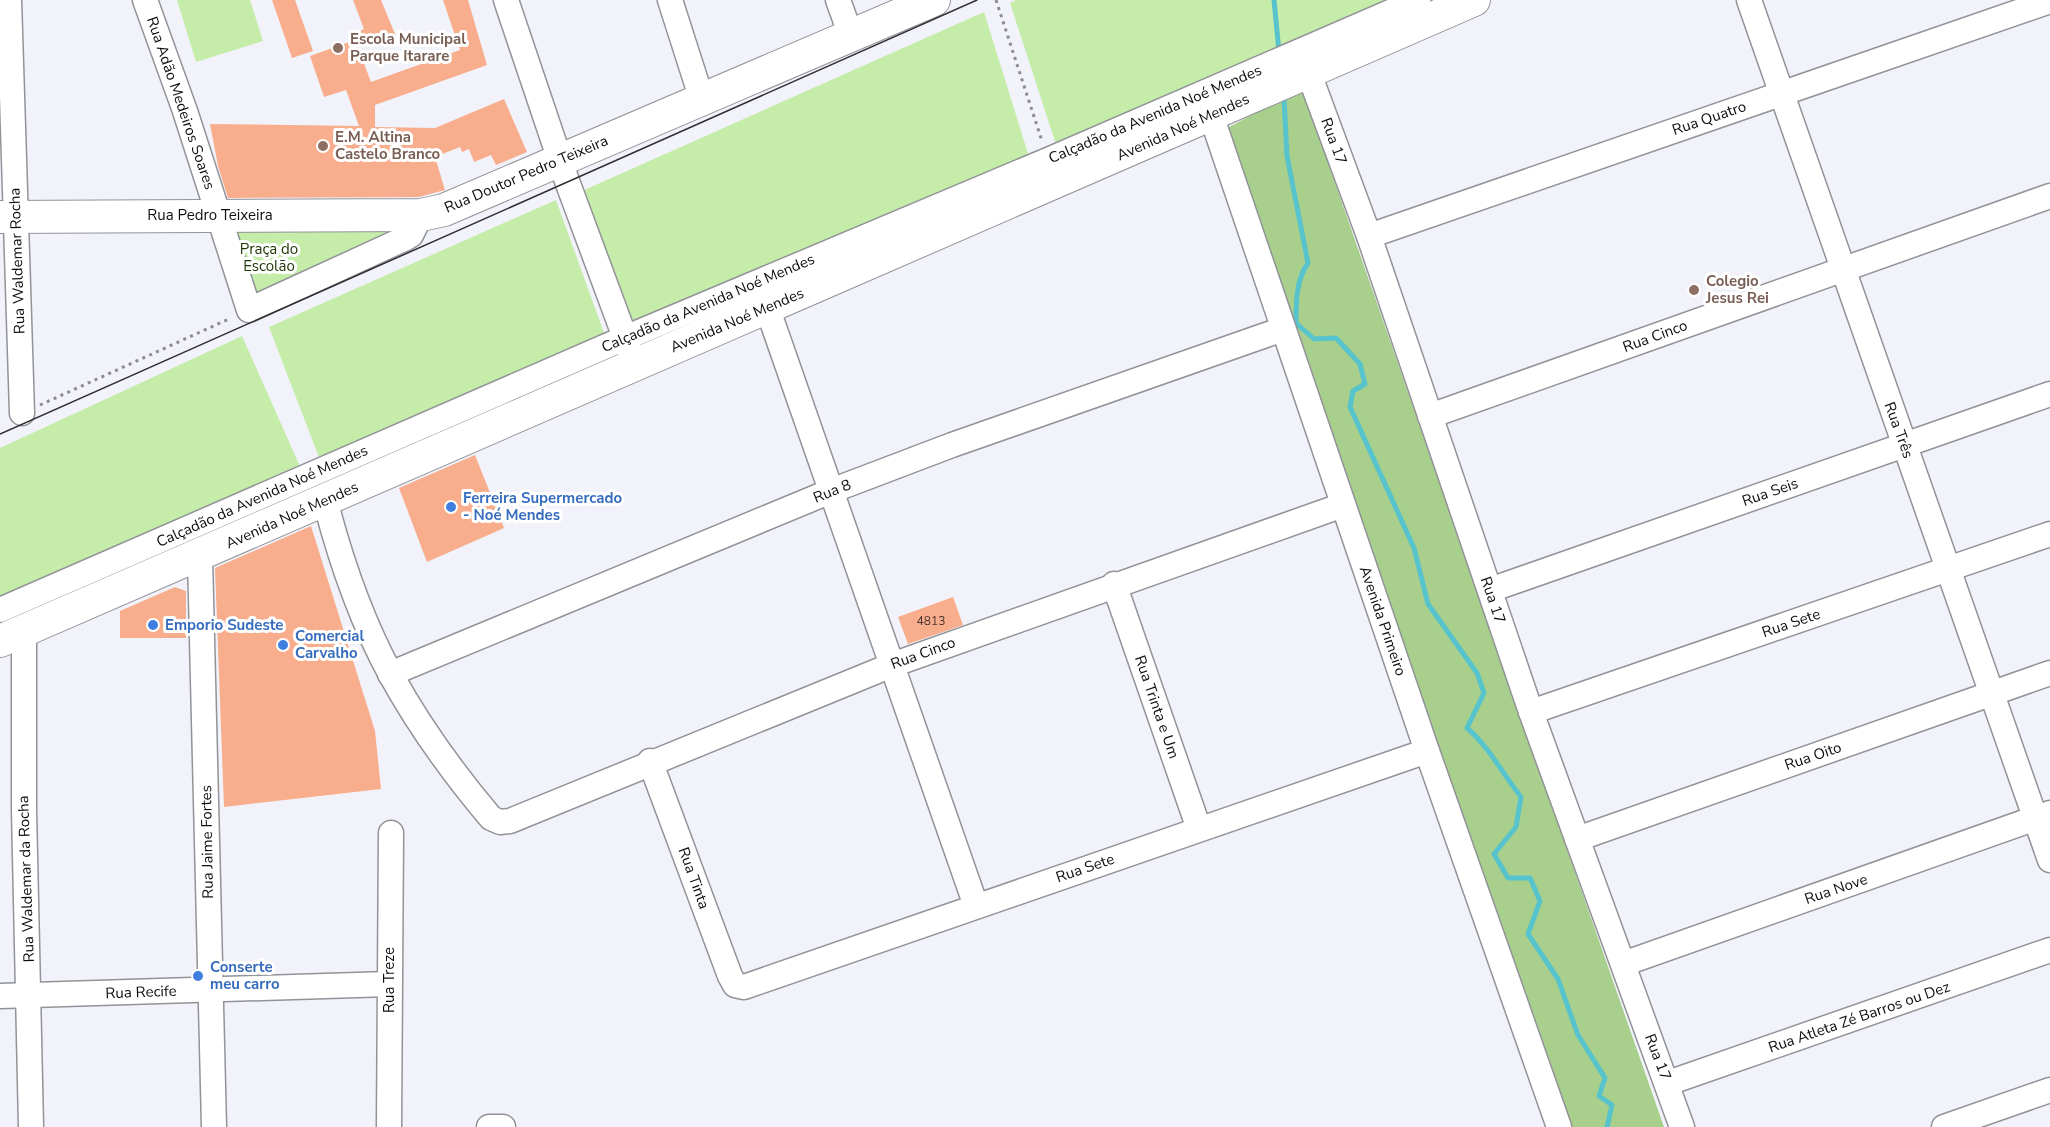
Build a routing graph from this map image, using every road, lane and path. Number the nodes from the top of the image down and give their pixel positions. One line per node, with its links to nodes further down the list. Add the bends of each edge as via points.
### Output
1 (9, 0): 22 (street, Rua Waldemar Rocha)
2 (145, 0): 20 (street, Rua Adão Medeiros Soares)
3 (506, 0): 17 (street)
4 (670, 0): 15 (street)
5 (838, 0): 12 (street)
6 (934, 0): 12 (main road, Rua Doutor Pedro Teixeira)
7 (996, 0): 18 (path)
8 (1418, 0): 18 (street, Calçadão da Avenida Noé Mendes)
9 (1474, 0): 13 (main road, Avenida Noé Mendes)
10 (1749, 0): 14 (street, Rua Três)
11 (2050, 1): 14 (street, Rua Quatro)
12 (851, 36): 15 (main road, Rua Doutor Pedro Teixeira)
13 (1308, 71): 16 (main road, Avenida Noé Mendes); 23 (street, Rua 17)
14 (1782, 93): 23 (street, Rua Quatro); 24 (street, Rua Três)
15 (702, 100): 17 (main road, Rua Doutor Pedro Teixeira)
16 (1211, 115): 25 (main road, Avenida Noé Mendes); 27 (street, Avenida Primeiro)
17 (561, 160): 21 (main road, Rua Doutor Pedro Teixeira, via 444,210); 28 (street)
18 (1048, 160): 28 (street, Calçadão da Avenida Noé Mendes)
19 (2050, 196): 24 (street, Rua Cinco)
20 (219, 214): 21 (main road, Rua Pedro Teixeira); 22 (main road, Rua Pedro Teixeira); 26 (street, Rua Adão Medeiros Soares)
21 (421, 215): 26 (street, via 406,238)
22 (8, 217): 30 (street, Rua Waldemar Rocha)
23 (1369, 236): 31 (street, Rua 17)
24 (1842, 270): 31 (street, Rua Cinco); 32 (street, Rua Três)
25 (767, 307): 28 (main road, Avenida Noé Mendes); 33 (street)
26 (249, 310): 30 (path)
27 (1283, 329): 33 (street, Rua 8); 35 (street, Avenida Primeiro)
28 (630, 351): 34 (main road, Avenida Noé Mendes); 41 (street, Calçadão da Avenida Noé Mendes)
29 (2050, 394): 32 (street, Rua Seis)
30 (22, 413)
31 (1430, 416): 40 (street, Rua 17)
32 (1905, 444): 38 (street, Rua Três); 40 (street, Rua Seis)
33 (831, 491): 43 (street); 45 (street, Rua 8)
34 (325, 500): 37 (main road, Avenida Noé Mendes); 45 (street, via 351,584)
35 (1343, 504): 39 (street, Rua Cinco); 48 (street, Avenida Primeiro)
36 (2050, 534): 38 (street, Rua Sete)
37 (200, 557): 42 (main road, Avenida Noé Mendes); 60 (street, Rua Jaime Fortes)
38 (1949, 569): 46 (street, Rua Três); 47 (street, Rua Sete)
39 (1114, 584): 43 (street, Rua Cinco); 51 (street, Rua Trinta e Um)
40 (1490, 590): 47 (street, Rua 17)
41 (0, 610)
42 (12, 636): 61 (street, Rua Waldemar da Rocha, via 24,810)
43 (892, 665): 49 (street, Rua Cinco); 55 (street)
44 (2050, 673): 46 (street, Rua Oito)
45 (390, 674): 49 (street, Rua Cinco, via 441,757 493,820 510,821)
46 (1992, 694): 50 (street, Rua Três); 53 (street, Rua Oito)
47 (1531, 712): 53 (street, Rua 17)
48 (1427, 752): 51 (street, Rua Sete); 70 (street, Avenida Primeiro)
49 (650, 761): 59 (street, Rua Tinta, via 730,976 735,985)
50 (2043, 816): 54 (street, Rua Três); 57 (street, Rua Nove)
51 (1199, 829): 55 (street, Rua Sete)
52 (391, 834): 58 (street, Rua Treze)
53 (1577, 839): 57 (street, Rua 17)
54 (2050, 860)
55 (976, 906): 59 (street, Rua Sete)
56 (2050, 950): 63 (street, Rua Atleta Zé Barros ou Dez)
57 (1623, 964): 63 (street, Rua 17)
58 (389, 984): 60 (street, Rua Recife); 67 (street, Rua Treze)
59 (744, 987)
60 (210, 990): 61 (street, Rua Recife); 66 (street, Rua Jaime Fortes)
61 (29, 995): 62 (street, Rua Recife); 65 (street, Rua Waldemar da Rocha)
62 (0, 996)
63 (1668, 1083): 71 (street, Rua 17)
64 (2050, 1090): 72 (street)
65 (31, 1127)
66 (214, 1127)
67 (389, 1127)
68 (489, 1127): 69 (street)
69 (503, 1127)
70 (1559, 1127)
71 (1682, 1127)
72 (1944, 1127)

